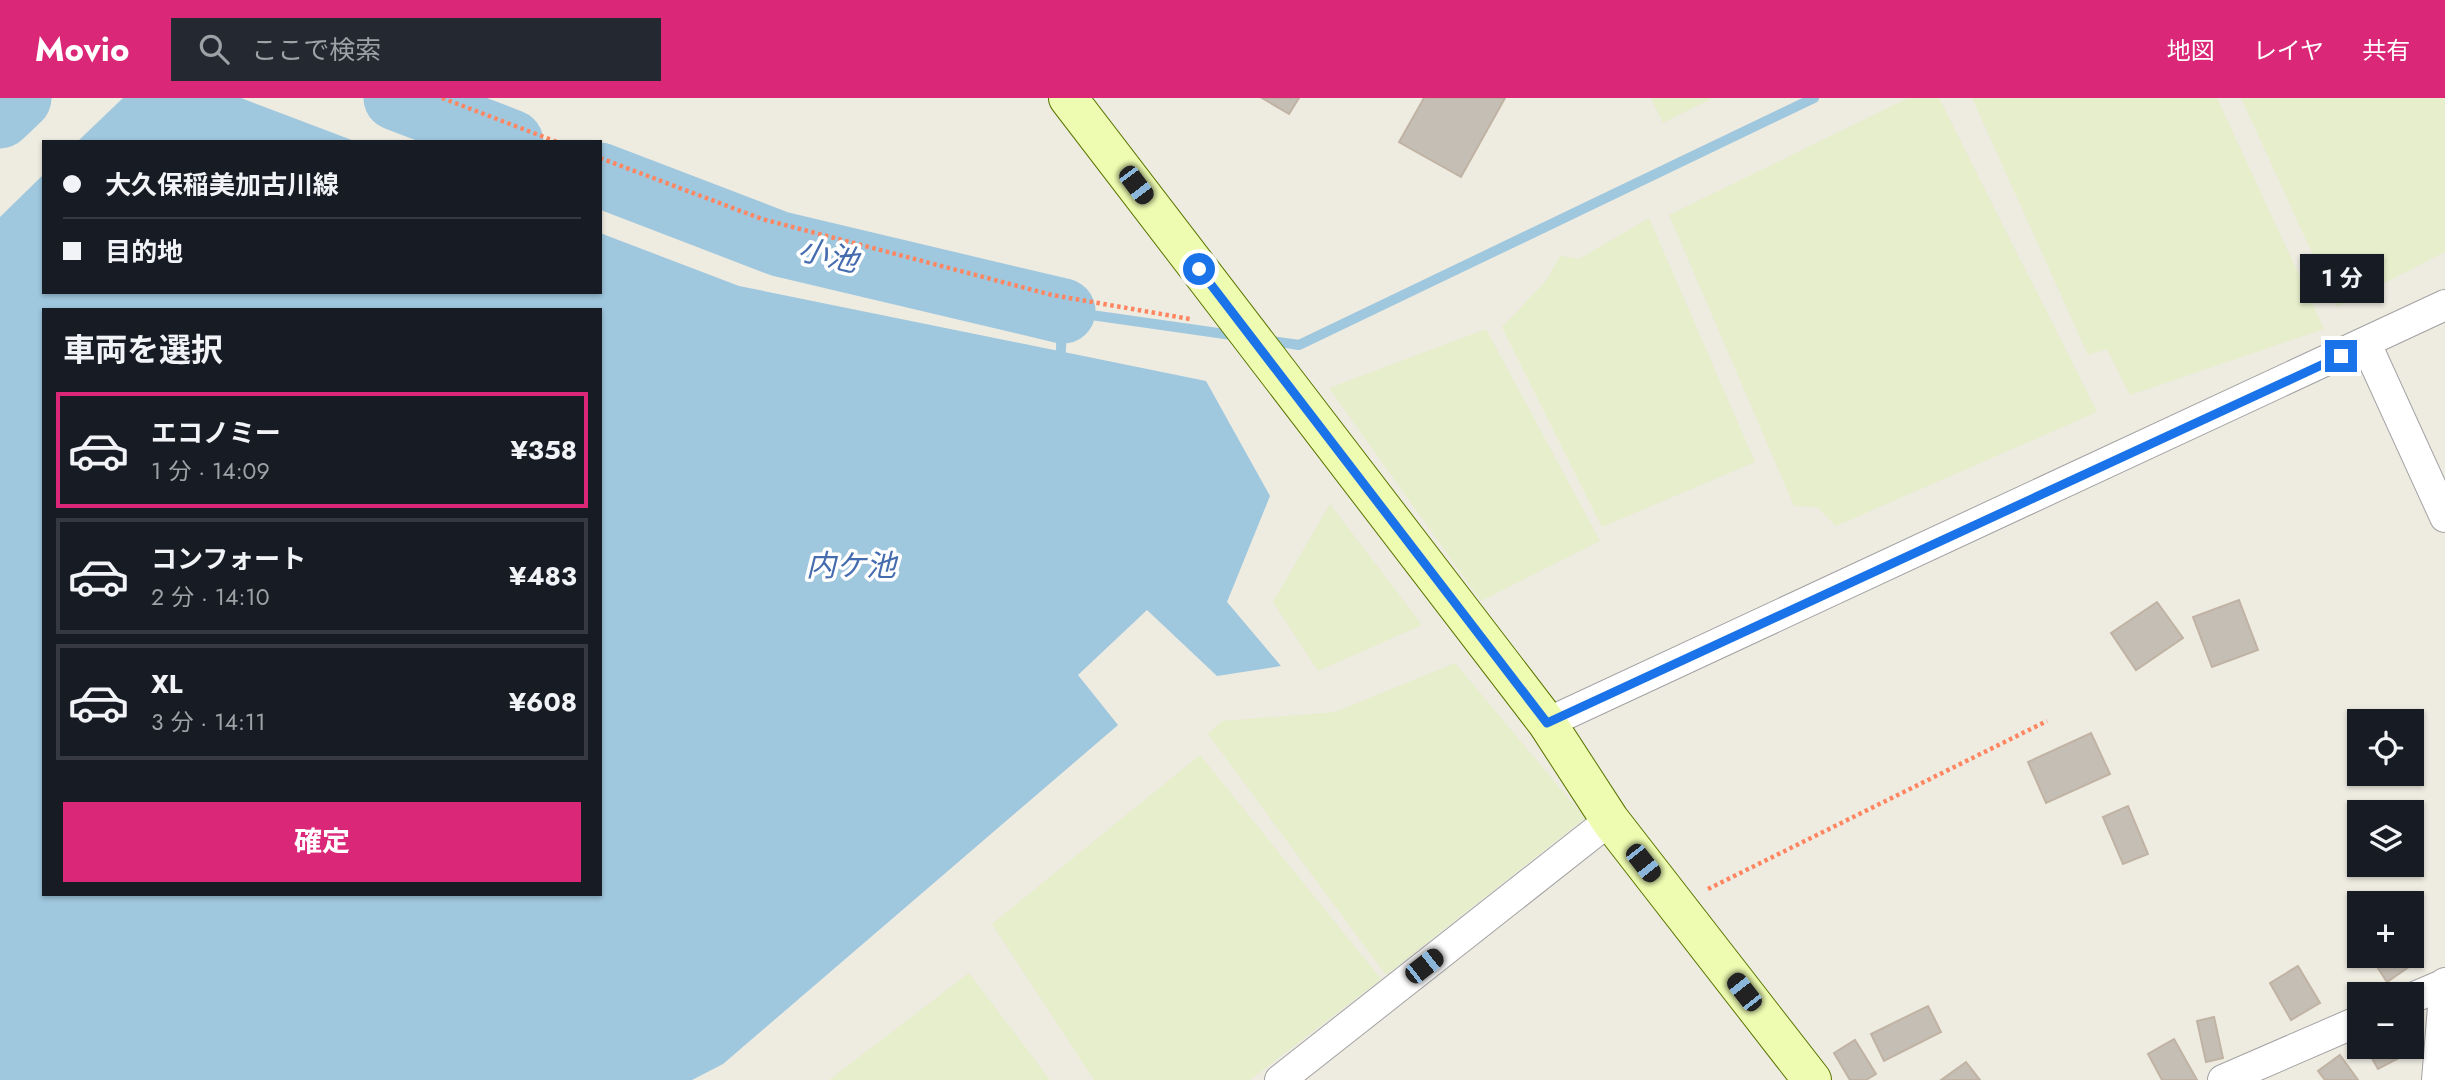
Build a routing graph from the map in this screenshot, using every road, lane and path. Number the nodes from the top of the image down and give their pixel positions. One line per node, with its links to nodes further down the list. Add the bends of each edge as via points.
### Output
1 (442, 98): 3 (path)
2 (1068, 98): 6 (main road)
3 (552, 140)
4 (602, 159): 6 (path, via 762,219 1052,295 1200,320)
5 (2445, 306): 7 (street)
6 (1236, 318): 10 (main road)
7 (2366, 344): 8 (street); 10 (street)
8 (2445, 517)
9 (2047, 721): 12 (path)
10 (1547, 723): 11 (main road)
11 (1610, 820): 12 (main road); 16 (street)
12 (1676, 905): 17 (main road)
13 (2445, 983): 14 (street); 19 (street)
14 (2424, 993)
15 (2347, 1026): 18 (street)
16 (1280, 1080)
17 (1812, 1080)
18 (2223, 1080)
19 (2437, 1080)

